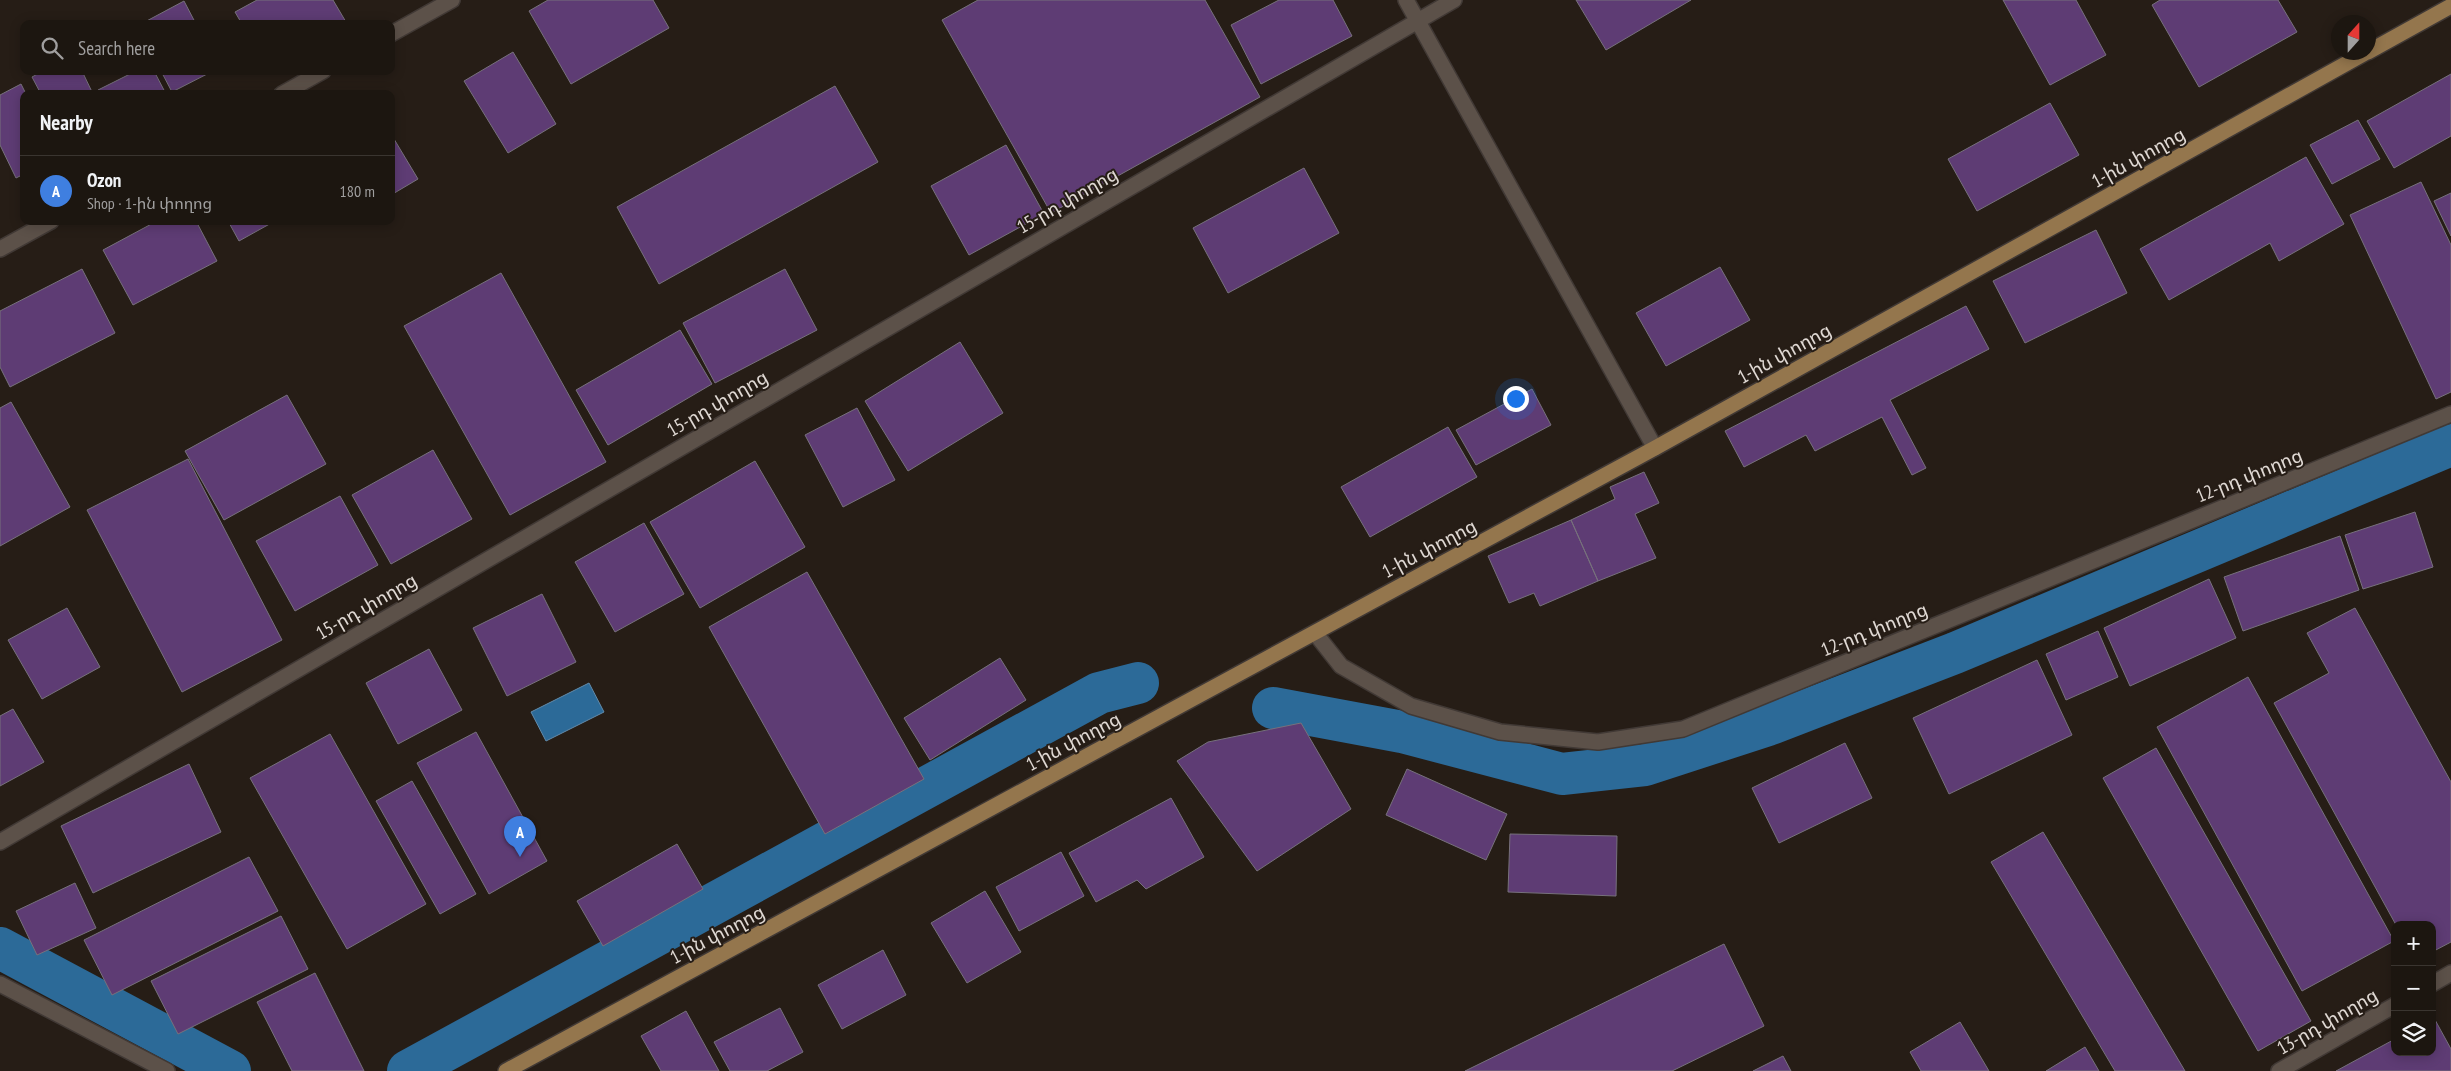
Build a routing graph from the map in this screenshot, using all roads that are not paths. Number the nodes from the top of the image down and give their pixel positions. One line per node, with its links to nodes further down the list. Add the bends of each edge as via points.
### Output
1 (452, 0): 6 (street)
2 (1406, 0): 5 (street)
3 (1454, 0): 5 (street, 15-րդ փողոց)
4 (2451, 6): 7 (main road, 1-ին փողոց)
5 (1417, 21): 14 (street); 16 (street, 15-րդ փողոց)
6 (395, 32)
7 (2376, 48)
8 (2354, 60): 14 (main road, 1-ին փողոց)
9 (316, 75): 10 (street)
10 (289, 90)
11 (44, 225): 12 (street)
12 (0, 249)
13 (2451, 414): 15 (street, 12-րդ փողոց, via 1683,729 1598,742 1500,732 1411,706 1341,666)
14 (1655, 448): 15 (main road, 1-ին փողոց)
15 (1315, 633): 22 (main road, 1-ին փողոց)
16 (0, 842)
17 (2451, 973): 18 (street)
18 (2436, 982)
19 (0, 984): 21 (street)
20 (2391, 1007): 23 (street, 13-րդ փողոց)
21 (166, 1071)
22 (506, 1071)
23 (2278, 1071)

